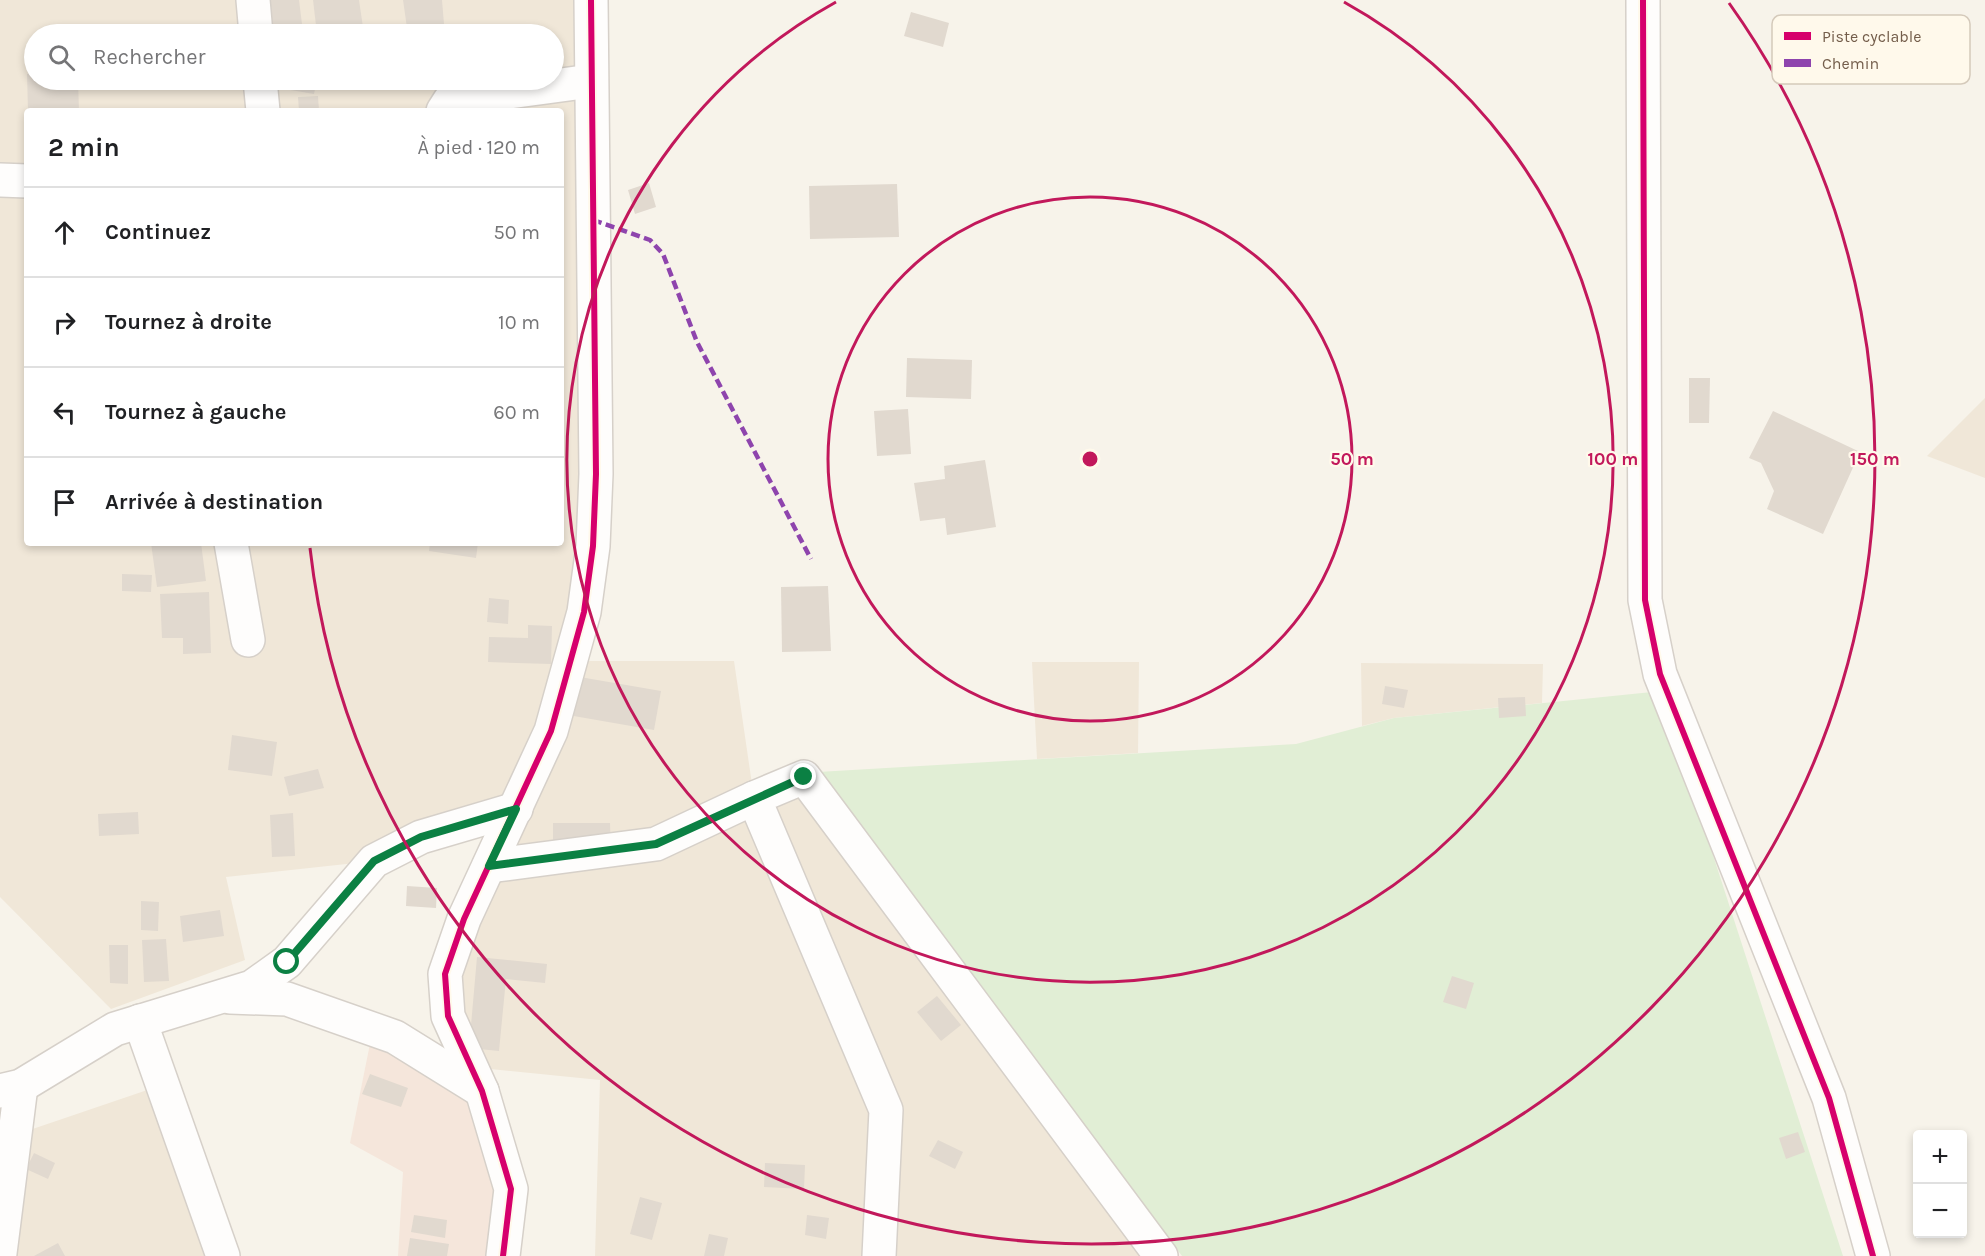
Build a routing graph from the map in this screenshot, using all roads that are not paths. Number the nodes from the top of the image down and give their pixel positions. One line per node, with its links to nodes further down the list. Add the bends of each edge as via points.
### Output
1 (253, 0): 4 (street)
2 (591, 0): 5 (street)
3 (1643, 0): 27 (street, via 1645,600 1660,674 1829,1098)
4 (255, 24)
5 (591, 81): 6 (street); 16 (street, via 596,474 593,546 584,612 551,731)
6 (564, 85)
7 (261, 90): 9 (street)
8 (524, 90): 10 (street, via 450,100)
9 (263, 108)
10 (445, 108)
11 (0, 180): 12 (street)
12 (24, 181)
13 (232, 546): 14 (street)
14 (248, 640)
15 (754, 798): 17 (street, via 656,844); 25 (street, via 886,1110); 26 (street, via 804,777)
16 (516, 809): 17 (street); 18 (street, via 421,837 374,861 287,962 252,987)
17 (489, 866): 21 (street, via 464,919 445,974 448,1016)
18 (222, 996): 19 (street); 21 (street, via 287,999 395,1037)
19 (140, 1021): 20 (street, via 115,1029); 23 (street)
20 (10, 1089): 22 (street)
21 (482, 1091): 24 (street, via 511,1189)
22 (0, 1253)
23 (223, 1256)
24 (503, 1256)
25 (879, 1256)
26 (1161, 1256)
27 (1873, 1256)

